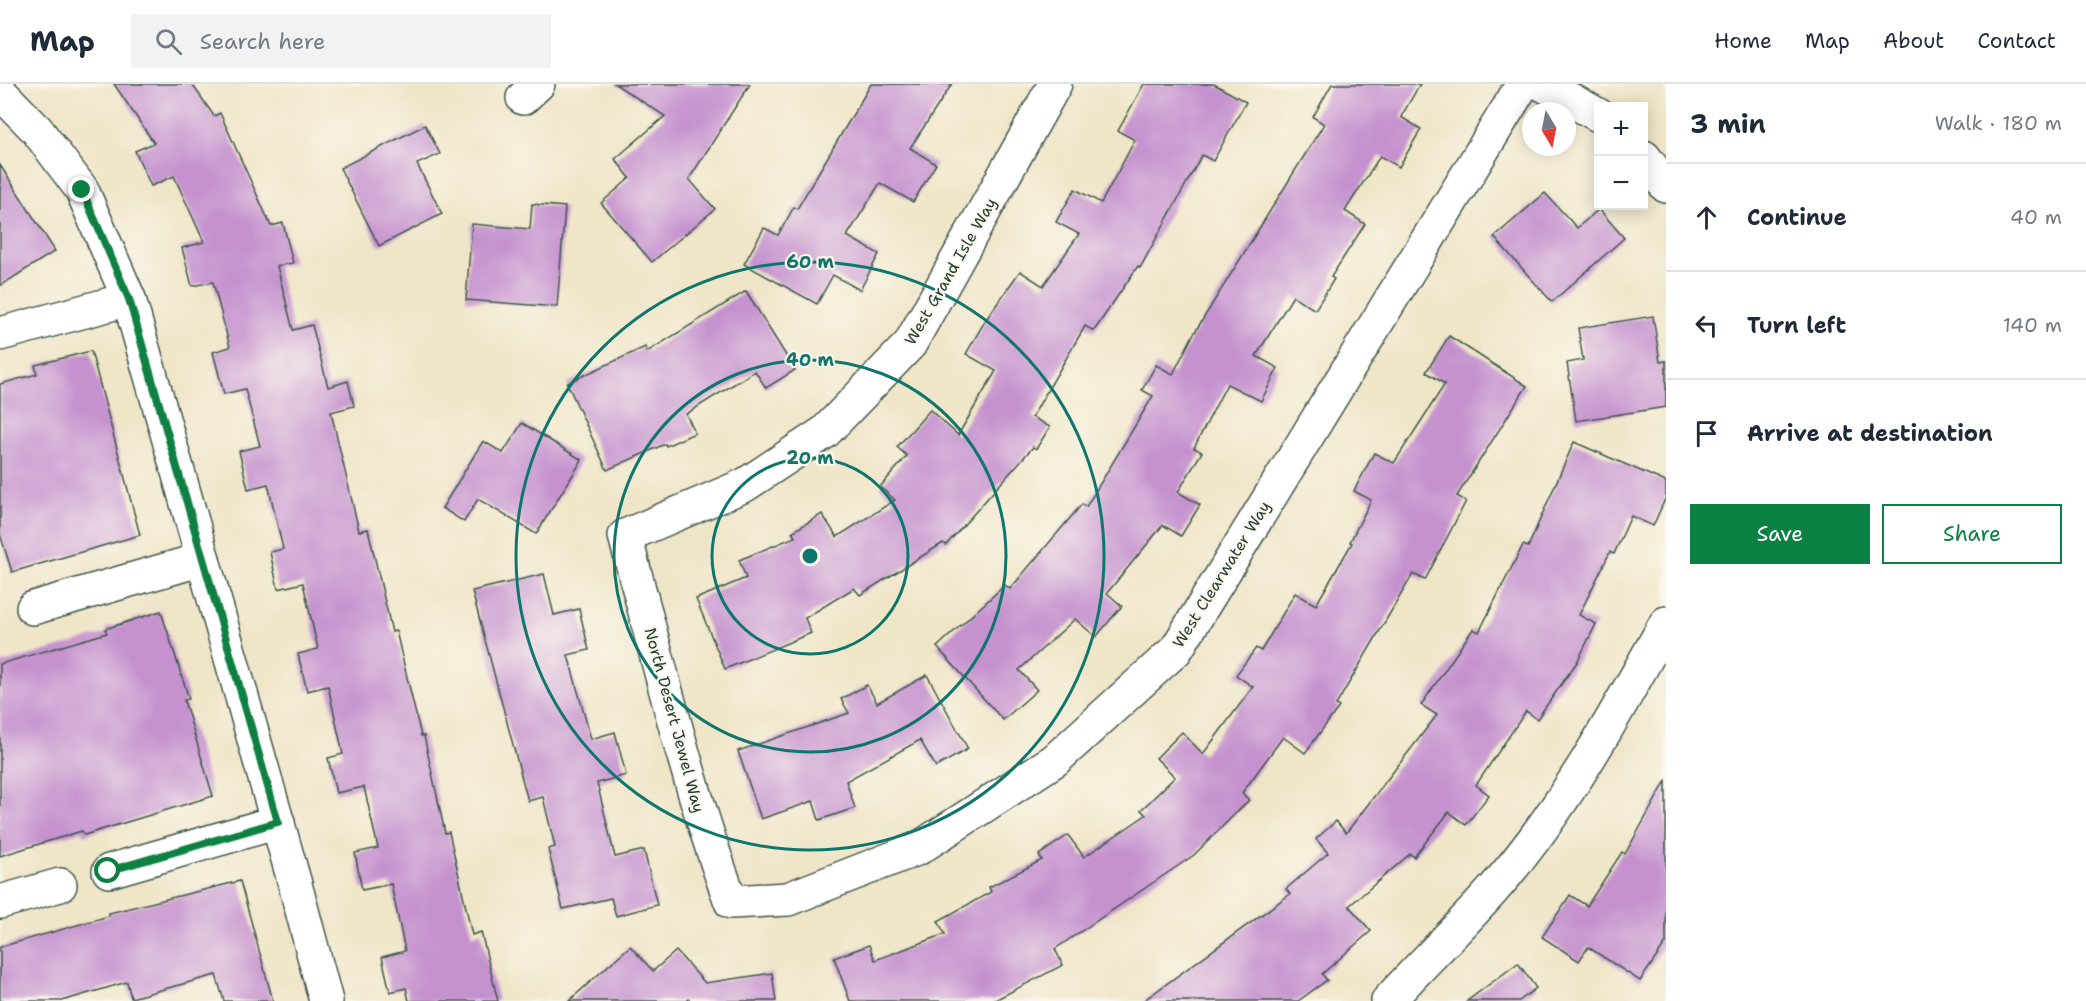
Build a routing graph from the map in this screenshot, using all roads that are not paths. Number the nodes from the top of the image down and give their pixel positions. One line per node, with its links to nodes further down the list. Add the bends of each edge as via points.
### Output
1 (1055, 84): 10 (street, West Grand Isle Way, via 910,344 825,432 745,485)
2 (1523, 84): 18 (street, West Clearwater Way, via 1176,650 1055,760 919,848 788,899)
3 (1542, 84): 5 (street)
4 (0, 92): 8 (street, via 37,130 82,190)
5 (1594, 111)
6 (1648, 162): 7 (street)
7 (1666, 186)
8 (129, 299): 9 (street); 11 (street)
9 (0, 334)
10 (625, 536): 18 (street, North Desert Jewel Way, via 691,783)
11 (203, 559): 12 (street); 14 (street)
12 (33, 608)
13 (1666, 623): 20 (street, via 1597,745 1542,827 1492,891)
14 (278, 822): 15 (street); 19 (street)
15 (108, 871)
16 (60, 885): 17 (street)
17 (0, 902)
18 (731, 902)
19 (326, 1001)
20 (1388, 1001)

